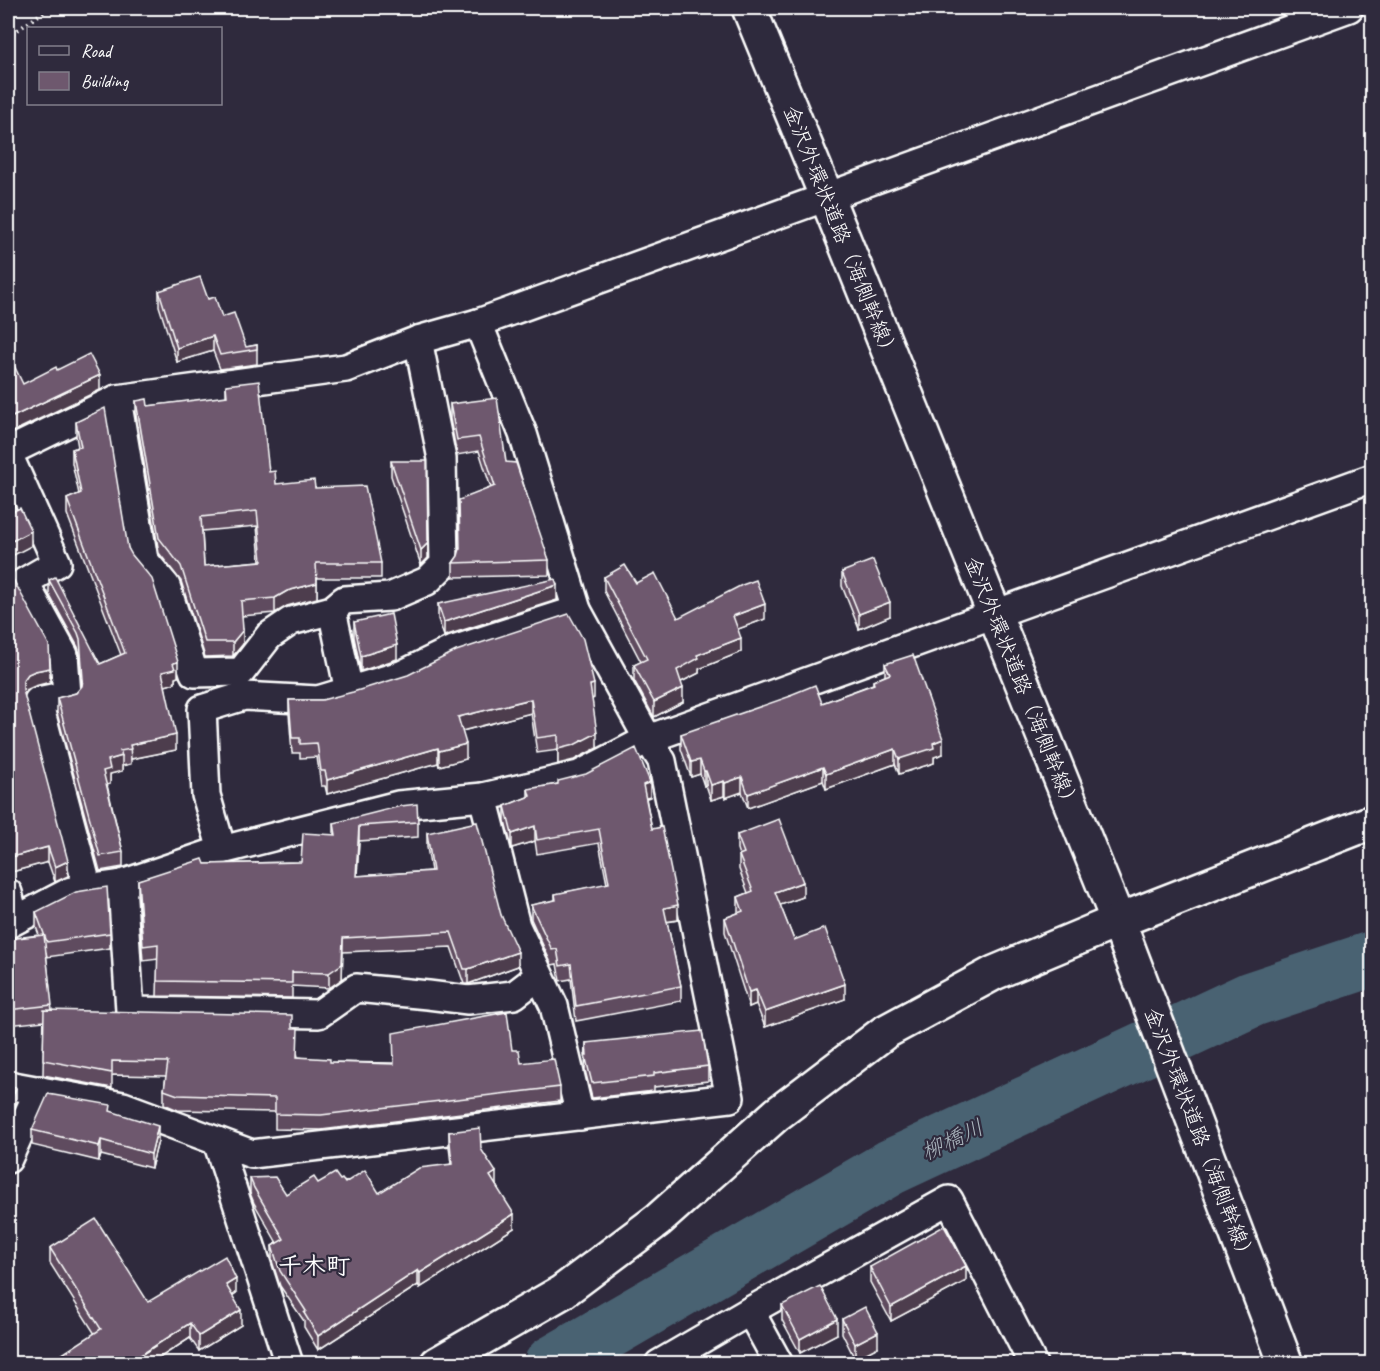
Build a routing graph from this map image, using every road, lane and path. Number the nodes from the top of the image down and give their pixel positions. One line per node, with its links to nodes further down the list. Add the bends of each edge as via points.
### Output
1 (49, 8): 4 (path)
2 (749, 8): 5 (street, 金沢外環状道路（海側幹線）)
3 (1349, 8): 5 (street)
4 (8, 37)
5 (827, 198): 6 (street); 13 (street, 金沢外環状道路（海側幹線）)
6 (478, 323): 7 (street); 12 (street, via 523,434)
7 (417, 340): 8 (street, via 346,368); 11 (street, via 442,459 444,564 427,581 390,597 344,600)
8 (117, 399): 9 (street); 14 (street, via 144,560 166,586)
9 (8, 453): 23 (street, via 57,563 24,582 64,655 68,694 38,701)
10 (1372, 478): 13 (street)
11 (332, 610): 15 (street, via 291,621 269,636); 16 (street)
12 (578, 610): 16 (street, via 450,651 401,675); 18 (street)
13 (995, 614): 18 (street); 25 (street, 金沢外環状道路（海側幹線）)
14 (194, 674): 15 (street); 17 (street)
15 (242, 684): 16 (street, via 318,700); 17 (street)
16 (349, 691)
17 (202, 709): 21 (street, via 206,795)
18 (648, 739): 19 (street, via 579,775); 30 (street, via 662,761 730,1098)
19 (483, 797): 21 (street, via 398,806); 27 (street, via 516,926)
20 (1372, 822): 25 (street)
21 (222, 850): 22 (street)
22 (122, 884): 23 (street); 27 (street, via 130,1011 319,1014 356,988 468,1000 514,995)
23 (88, 889): 26 (street, via 71,891)
24 (8, 893): 26 (street)
25 (1118, 921): 35 (street, via 994,973 885,1032 777,1114 658,1220 562,1292); 39 (street, 金沢外環状道路（海側幹線）)
26 (11, 922)
27 (539, 976): 30 (street, via 554,1006)
28 (8, 1085): 29 (street)
29 (39, 1090): 31 (street, via 123,1106); 32 (street)
30 (580, 1116): 31 (street, via 252,1154)
31 (217, 1141): 34 (street)
32 (8, 1159)
33 (750, 1311): 36 (street); 37 (street); 38 (street, via 949,1200)
34 (289, 1364)
35 (437, 1364)
36 (659, 1364)
37 (779, 1364)
38 (1033, 1364)
39 (1286, 1364)

